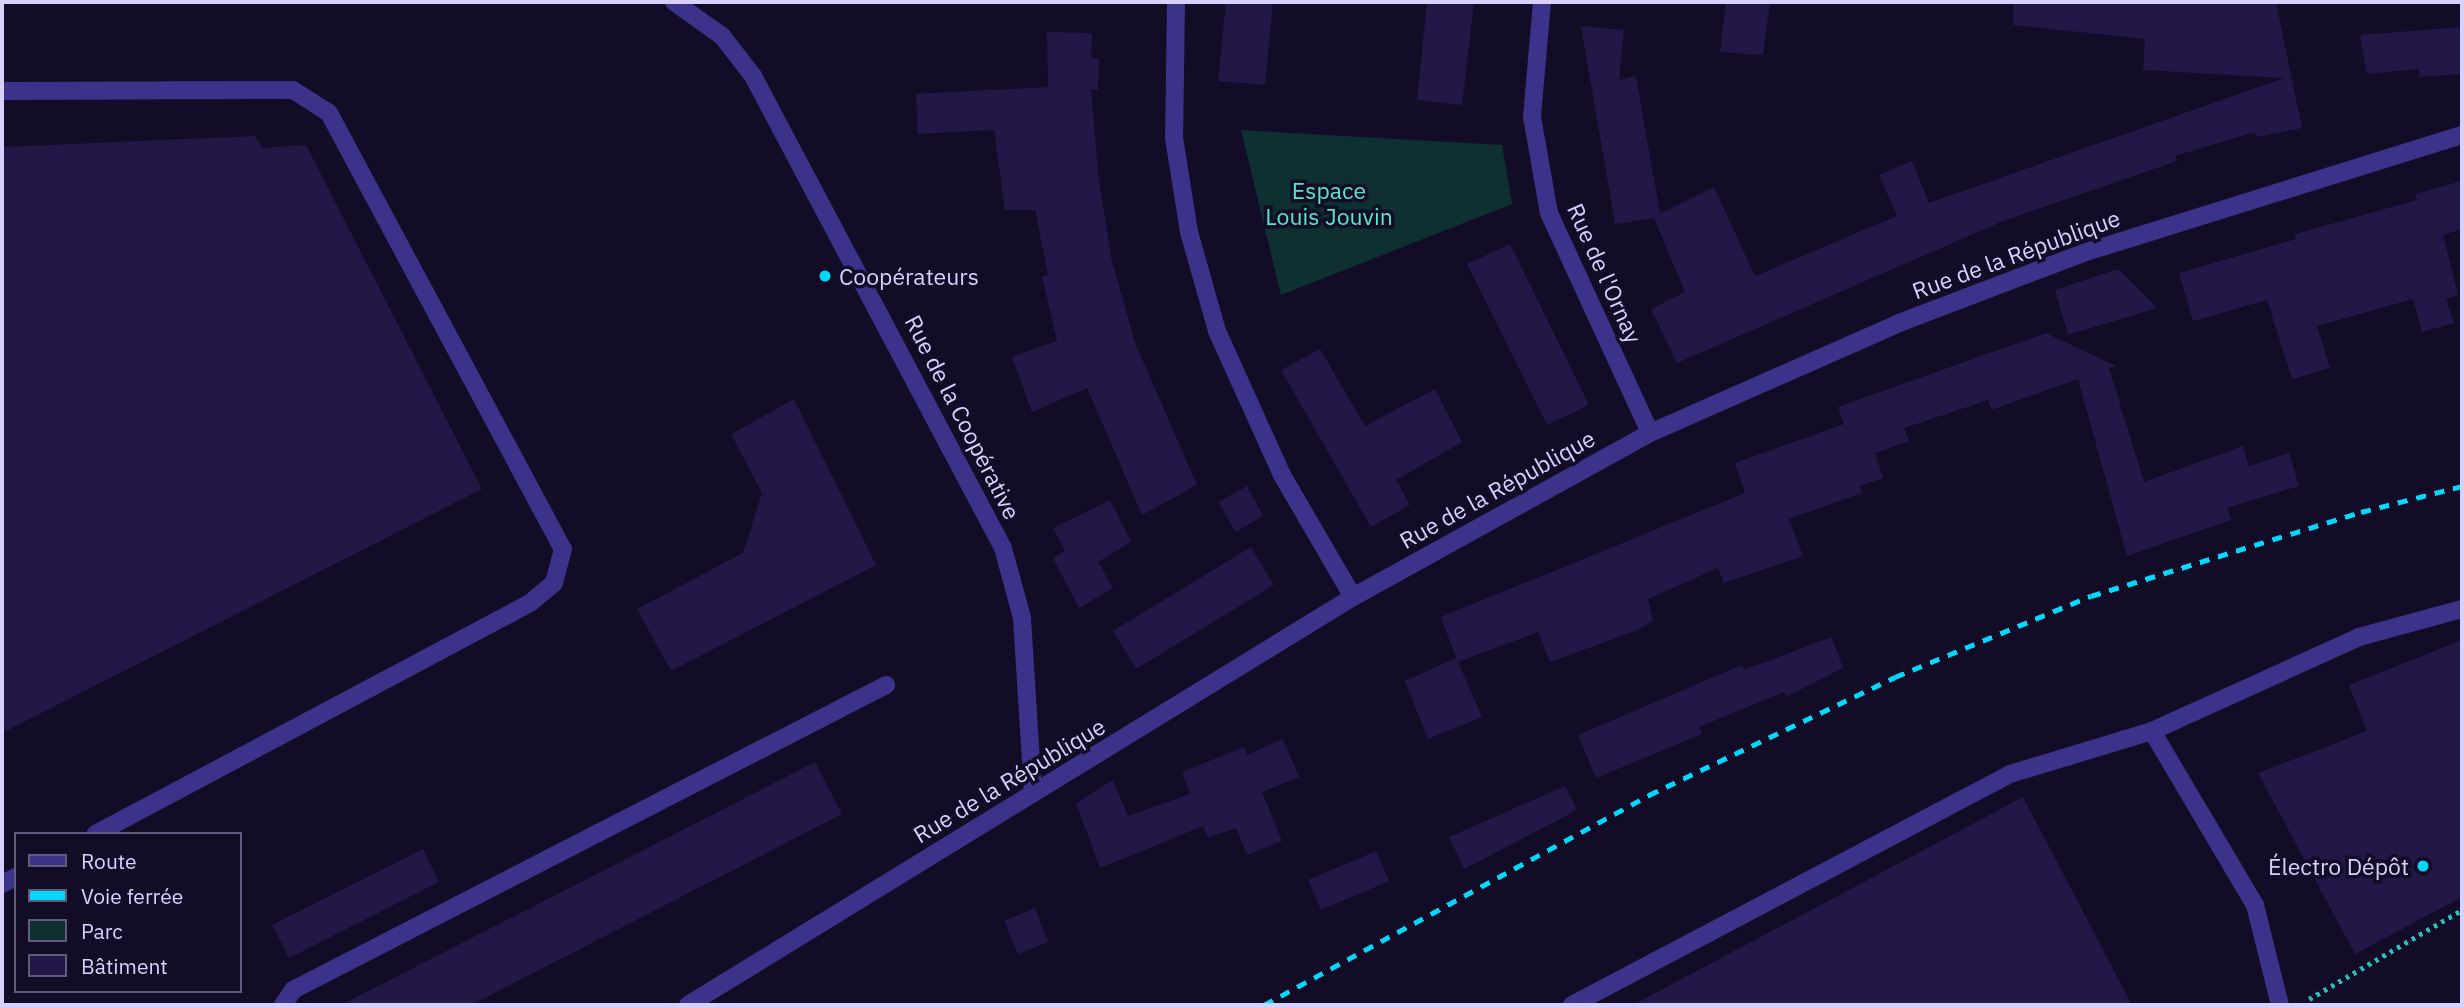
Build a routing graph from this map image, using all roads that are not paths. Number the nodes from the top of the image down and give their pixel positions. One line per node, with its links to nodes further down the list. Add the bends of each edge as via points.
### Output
1 (674, 2): 11 (street, Rue de la Coopérative, via 722,36 753,76 1003,548 1022,618)
2 (1176, 2): 7 (street, via 1174,138 1189,232 1217,331 1282,475)
3 (1542, 2): 6 (street, Rue de l'Ornay, via 1532,117 1549,213)
4 (2, 92): 12 (street, via 293,90 329,113 563,550 554,583 530,603)
5 (2462, 135): 6 (street, Rue de la République, via 2083,253 1899,323)
6 (1650, 433): 7 (street, Rue de la République)
7 (1353, 597): 11 (street, Rue de la République)
8 (2462, 609): 10 (street, via 2359,637)
9 (886, 685): 13 (street, via 293,990)
10 (2152, 731): 15 (street, via 2010,774); 16 (street, via 2255,905)
11 (1033, 794): 14 (street, Rue de la République)
12 (100, 832)
13 (282, 1005)
14 (688, 1005)
15 (1572, 1005)
16 (2280, 1005)

